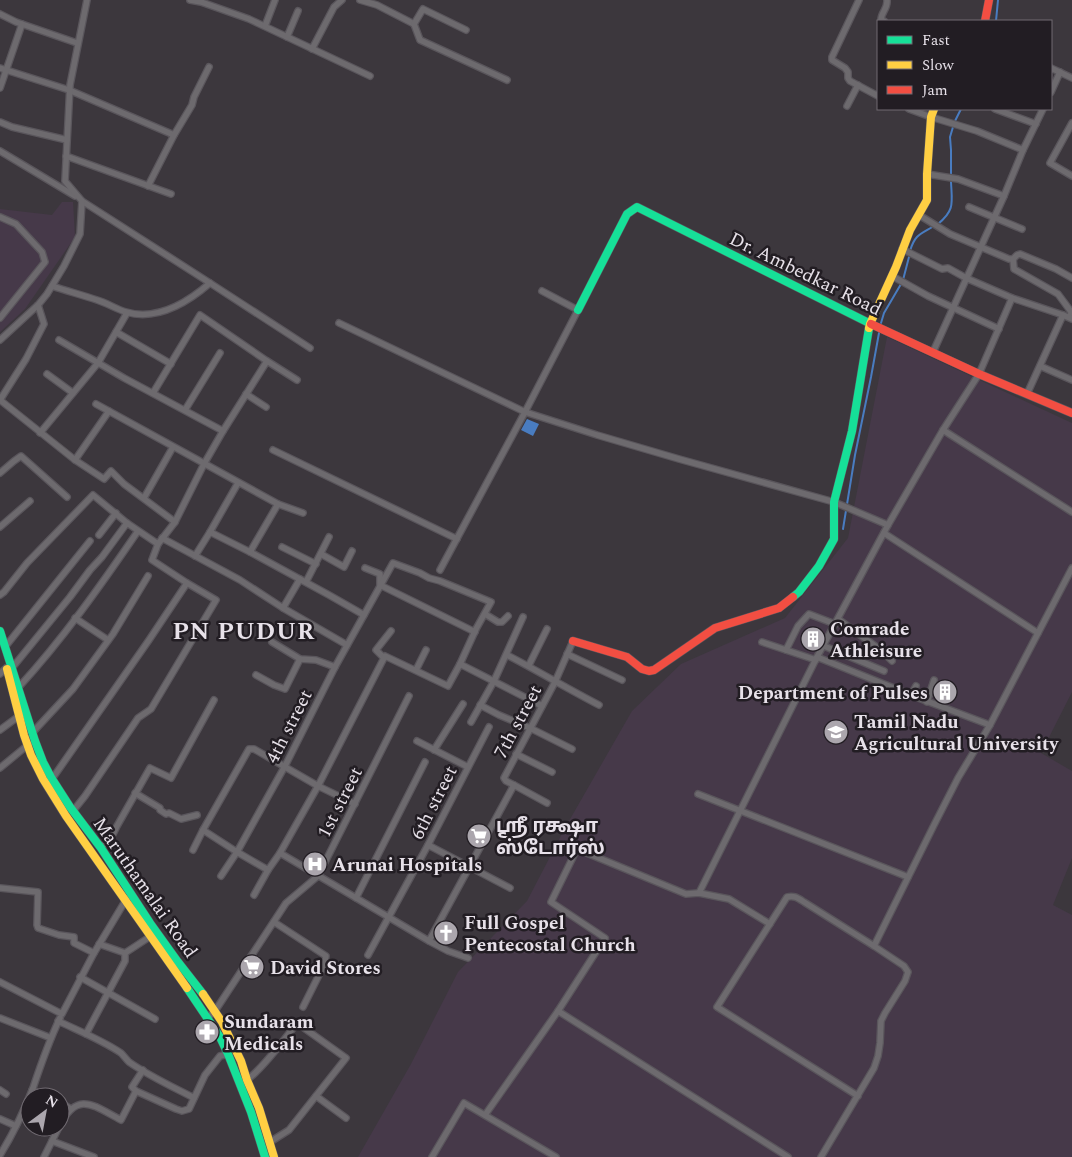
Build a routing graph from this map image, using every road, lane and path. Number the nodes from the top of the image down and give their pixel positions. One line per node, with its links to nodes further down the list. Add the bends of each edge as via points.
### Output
1 (87, 0): 18 (street)
2 (190, 0): 15 (street)
3 (275, 0): 15 (street)
4 (342, 0): 19 (street, via 334,7)
5 (360, 0): 14 (street, via 378,5)
6 (859, 0): 28 (street, via 832,57 848,72 850,81)
7 (887, 0): 11 (street)
8 (989, 0): 12 (street)
9 (298, 11): 17 (street)
10 (0, 14): 13 (street)
11 (881, 20)
12 (985, 20)
13 (22, 24): 18 (street); 23 (street)
14 (414, 24): 16 (street, via 423,10); 27 (street, via 420,40)
15 (265, 26): 17 (street)
16 (466, 30)
17 (287, 37): 19 (street)
18 (78, 43): 30 (street)
19 (312, 49): 25 (street)
20 (0, 68): 23 (street)
21 (210, 68): 42 (street)
22 (1052, 68): 24 (street)
23 (7, 70): 29 (street); 30 (street)
24 (1060, 72): 26 (street); 31 (street)
25 (370, 76)
26 (1072, 78)
27 (506, 80)
28 (858, 85): 32 (street); 33 (street)
29 (0, 88)
30 (69, 90): 42 (street); 43 (street)
31 (1052, 90)
32 (877, 95)
33 (847, 106)
34 (912, 110): 38 (street)
35 (934, 110): 38 (street)
36 (998, 110): 41 (street)
37 (1043, 110): 41 (street)
38 (931, 117): 44 (street); 47 (street)
39 (0, 122): 43 (street)
40 (1072, 123): 48 (street, via 1050,163)
41 (1036, 124): 44 (street)
42 (174, 136): 49 (street)
43 (67, 140): 46 (street)
44 (1023, 150): 51 (street)
45 (0, 151): 52 (street)
46 (66, 156): 49 (street); 52 (street, via 65,181)
47 (927, 174): 51 (street, via 958,179); 54 (street, via 926,200)
48 (1072, 176)
49 (148, 186): 50 (street)
50 (171, 194)
51 (1004, 196): 55 (street)
52 (81, 201): 64 (street); 65 (street, via 80,234)
53 (969, 207): 55 (street)
54 (919, 215): 58 (street, via 950,234); 59 (street)
55 (994, 216): 57 (street); 58 (street)
56 (0, 217): 73 (street, via 16,224 42,252 45,262)
57 (1022, 229)
58 (980, 246): 60 (street); 62 (street)
59 (902, 249): 61 (street); 62 (street)
60 (1013, 259): 63 (street, via 1020,254); 72 (street, via 1014,268 1058,294 1072,313)
61 (892, 276): 69 (street); 75 (street)
62 (966, 278): 67 (street); 69 (street)
63 (1072, 278)
64 (210, 283): 71 (street, via 164,312); 80 (street)
65 (52, 286): 68 (street); 71 (street)
66 (542, 291): 70 (street)
67 (1012, 298): 72 (street); 76 (street)
68 (38, 305): 78 (street); 95 (street, via 44,324)
69 (953, 307): 76 (street); 81 (street)
70 (578, 310): 75 (street, Dr. Ambedkar Road, via 627,214 637,208); 100 (street)
71 (128, 313): 77 (street)
72 (1068, 317): 86 (street)
73 (0, 318)
74 (339, 323): 100 (street)
75 (870, 324): 81 (street, Dr. Ambedkar Road); 114 (street, via 852,431)
76 (998, 329): 88 (street)
77 (116, 332): 84 (street); 85 (street)
78 (0, 340)
79 (59, 340): 84 (street)
80 (310, 348)
81 (933, 352): 88 (street, Dr. Ambedkar Road)
82 (220, 353): 98 (street)
83 (268, 361): 85 (street, via 200,315); 89 (street); 93 (street)
84 (98, 363): 91 (street); 92 (street)
85 (171, 364): 92 (street)
86 (1040, 366): 90 (street); 94 (street)
87 (47, 374): 91 (street)
88 (979, 374): 94 (street, Dr. Ambedkar Road); 102 (street)
89 (297, 380)
90 (1072, 380)
91 (73, 393): 104 (street)
92 (153, 393): 98 (street)
93 (246, 394): 97 (street); 103 (street)
94 (1027, 394): 101 (street, Dr. Ambedkar Road)
95 (0, 400): 104 (street)
96 (96, 404): 99 (street)
97 (266, 407)
98 (185, 410): 103 (street)
99 (109, 411): 105 (street); 107 (street)
100 (525, 412): 114 (street, via 679,460); 129 (street)
101 (1072, 413)
102 (944, 430): 116 (street); 121 (street)
103 (223, 431): 108 (street)
104 (40, 433): 107 (street)
105 (173, 447): 108 (street); 112 (street)
106 (273, 450): 129 (street)
107 (75, 460): 112 (street, via 104,479 110,471)
108 (204, 464): 110 (street); 119 (street)
109 (0, 473): 111 (street, via 21,456)
110 (238, 483): 115 (street); 124 (street)
111 (66, 497)
112 (144, 498): 119 (street)
113 (30, 502): 122 (street)
114 (834, 502): 121 (street); 160 (street, via 834,539 819,566 798,592 779,608 715,628 648,671 633,660)
115 (278, 504): 118 (street); 134 (street)
116 (1072, 512)
117 (116, 513): 120 (street); 126 (street); 146 (street, via 92,495 26,563)
118 (303, 513)
119 (174, 522): 128 (street)
120 (127, 523): 123 (street); 176 (street)
121 (888, 525): 125 (street)
122 (0, 527)
123 (138, 531): 131 (street); 152 (street)
124 (210, 532): 134 (street); 136 (street)
125 (884, 533): 153 (street); 158 (street)
126 (99, 535)
127 (330, 537): 135 (street)
128 (162, 538): 131 (street); 136 (street)
129 (457, 539): 140 (street)
130 (90, 541): 165 (street)
131 (158, 544): 144 (street, via 150,562)
132 (282, 547): 137 (street)
133 (352, 551): 135 (street, via 344,567)
134 (250, 552): 142 (street)
135 (321, 554): 137 (street)
136 (195, 556): 147 (street)
137 (316, 564): 143 (street)
138 (365, 568): 145 (street, via 380,574)
139 (1072, 568): 158 (street)
140 (440, 570)
141 (148, 576): 159 (street)
142 (300, 579): 143 (street); 147 (street)
143 (306, 582): 149 (street)
144 (187, 583): 213 (street); 220 (street, via 216,600 151,709 138,718)
145 (380, 585): 148 (street, 4th street, via 393,563 491,602); 149 (street, 4th street); 157 (street)
146 (0, 595)
147 (283, 608): 163 (street)
148 (485, 614): 150 (street, via 498,622); 157 (street)
149 (364, 615): 163 (street, 4th street)
150 (508, 616)
151 (523, 617): 169 (street)
152 (75, 618): 159 (street); 187 (street)
153 (836, 622): 164 (street); 167 (street, via 809,614 798,626); 173 (street)
154 (547, 629): 175 (street)
155 (0, 631): 165 (street, Maruthamalai Road)
156 (391, 631): 170 (street, via 376,650)
157 (475, 632): 174 (street)
158 (1038, 633): 198 (street)
159 (108, 640): 202 (street, via 73,689)
160 (573, 641): 168 (street, 7th street)
161 (272, 642): 172 (street)
162 (762, 642): 167 (street)
163 (347, 645): 177 (street, 4th street)
164 (824, 646): 171 (street); 179 (street)
165 (3, 647): 176 (street, Maruthamalai Road)
166 (426, 650): 178 (street)
167 (786, 650): 171 (street)
168 (567, 654): 182 (street); 185 (street, 7th street)
169 (507, 655): 175 (street); 184 (street)
170 (384, 658): 178 (street); 215 (street)
171 (817, 658): 188 (street); 221 (street)
172 (300, 659): 177 (street, via 316,660); 181 (street, via 284,689)
173 (892, 661)
174 (460, 664): 178 (street, via 448,686); 184 (street)
175 (529, 665): 185 (street)
176 (9, 668): 180 (street); 187 (street, Maruthamalai Road); 196 (street, Maruthamalai Road)
177 (335, 668): 209 (street, 4th street)
178 (416, 670)
179 (884, 671)
180 (0, 674)
181 (256, 675)
182 (622, 680)
183 (934, 680): 191 (street)
184 (494, 681): 193 (street); 194 (street)
185 (555, 682): 194 (street, 7th street); 195 (street)
186 (916, 686): 188 (street)
187 (18, 688): 202 (street, Maruthamalai Road)
188 (911, 695): 191 (street)
189 (409, 696): 219 (street, 1st street)
190 (214, 700): 216 (street, via 171,778 150,768)
191 (927, 702): 198 (street)
192 (463, 704): 206 (street)
193 (480, 705): 197 (street); 200 (street)
194 (542, 706): 200 (street, 7th street)
195 (599, 706)
196 (19, 716): 201 (street); 204 (street, Maruthamalai Road)
197 (471, 722)
198 (990, 725): 233 (street, via 958,778)
199 (489, 727): 210 (street, 6th street)
200 (530, 728): 205 (street); 207 (street, 7th street)
201 (0, 730)
202 (33, 732): 204 (street, Maruthamalai Road)
203 (417, 741): 206 (street)
204 (31, 743): 211 (street); 213 (street, Maruthamalai Road); 238 (street, Maruthamalai Road, via 37,768 50,792)
205 (572, 749)
206 (434, 750): 210 (street)
207 (516, 754): 212 (street); 214 (street, 7th street, via 504,778)
208 (425, 762): 239 (street)
209 (285, 766): 215 (street); 223 (street, via 249,749); 227 (street, 4th street)
210 (468, 767): 224 (street, 6th street)
211 (0, 768)
212 (552, 772)
213 (52, 779): 220 (street, Maruthamalai Road)
214 (514, 785): 218 (street); 229 (street, 7th street)
215 (318, 786): 219 (street); 228 (street)
216 (136, 793): 222 (street, via 166,814 181,819); 225 (street, via 113,834)
217 (698, 794): 221 (street)
218 (547, 803)
219 (355, 804): 232 (street, 1st street)
220 (73, 811): 225 (street, Maruthamalai Road)
221 (740, 811): 233 (street); 236 (street)
222 (197, 814)
223 (203, 830): 226 (street); 227 (street)
224 (428, 845): 229 (street); 240 (street, 6th street)
225 (100, 848): 238 (street, Maruthamalai Road)
226 (193, 850)
227 (237, 852): 230 (street); 231 (street, 4th street)
228 (280, 853): 230 (street); 232 (street)
229 (470, 867): 235 (street); 244 (street, 7th street)
230 (268, 870): 237 (street)
231 (221, 876)
232 (318, 876): 239 (street); 241 (street, 1st street, via 286,903)
233 (908, 877): 246 (street)
234 (0, 888): 247 (street, via 38,892 38,928 74,937 74,943)
235 (510, 888)
236 (699, 893): 242 (street, via 729,899); 256 (street, via 686,894 577,849 551,902 605,938)
237 (254, 895)
238 (128, 897): 243 (street, Maruthamalai Road); 245 (street); 255 (street, Maruthamalai Road)
239 (356, 898): 240 (street)
240 (389, 917): 244 (street); 249 (street, 6th street)
241 (274, 922): 254 (street, via 326,956); 255 (street, 1st street)
242 (770, 924): 246 (street, via 787,897 796,897); 272 (street, via 717,1007)
243 (151, 936): 248 (street); 258 (street, Maruthamalai Road)
244 (429, 941): 250 (street)
245 (99, 944): 247 (street); 248 (street)
246 (874, 946): 272 (street, via 908,972 885,1013 876,1063)
247 (94, 953): 251 (street)
248 (125, 953): 253 (street, via 125,960)
249 (368, 955)
250 (468, 958)
251 (80, 977): 253 (street); 257 (street)
252 (0, 982): 257 (street)
253 (107, 992): 260 (street); 262 (street)
254 (303, 1007)
255 (216, 1011): 258 (street); 266 (street, Maruthamalai Road, via 230,1036)
256 (558, 1011): 275 (street); 292 (street)
257 (62, 1014): 261 (street)
258 (208, 1017): 264 (street, Maruthamalai Road)
259 (0, 1018): 263 (street)
260 (155, 1019)
261 (58, 1021): 262 (street); 263 (street)
262 (86, 1034): 265 (street, via 123,1054)
263 (51, 1038): 267 (street)
264 (228, 1054): 273 (street, via 220,1056); 288 (street, Maruthamalai Road)
265 (143, 1070): 269 (street, via 132,1087); 273 (street)
266 (247, 1080): 271 (street, via 297,1023 346,1058); 282 (street, Maruthamalai Road)
267 (33, 1087)
268 (0, 1090): 270 (street)
269 (136, 1092): 273 (street, via 182,1111 189,1109); 274 (street, via 121,1120 88,1103)
270 (6, 1094)
271 (316, 1096): 277 (street); 282 (street, via 289,1130)
272 (858, 1096): 293 (street)
273 (194, 1098)
274 (71, 1109)
275 (485, 1114): 290 (street, via 464,1103); 291 (street)
276 (20, 1117): 279 (street)
277 (346, 1118)
278 (0, 1119): 279 (street)
279 (16, 1126): 283 (street)
280 (54, 1137): 281 (street)
281 (52, 1140): 285 (street); 286 (street)
282 (270, 1142): 289 (street, Maruthamalai Road)
283 (3, 1145): 284 (street)
284 (0, 1155)
285 (86, 1156): 287 (street)
286 (44, 1157)
287 (94, 1157)
288 (265, 1157)
289 (274, 1157)
290 (432, 1157)
291 (556, 1157)
292 (788, 1157)
293 (821, 1157)

